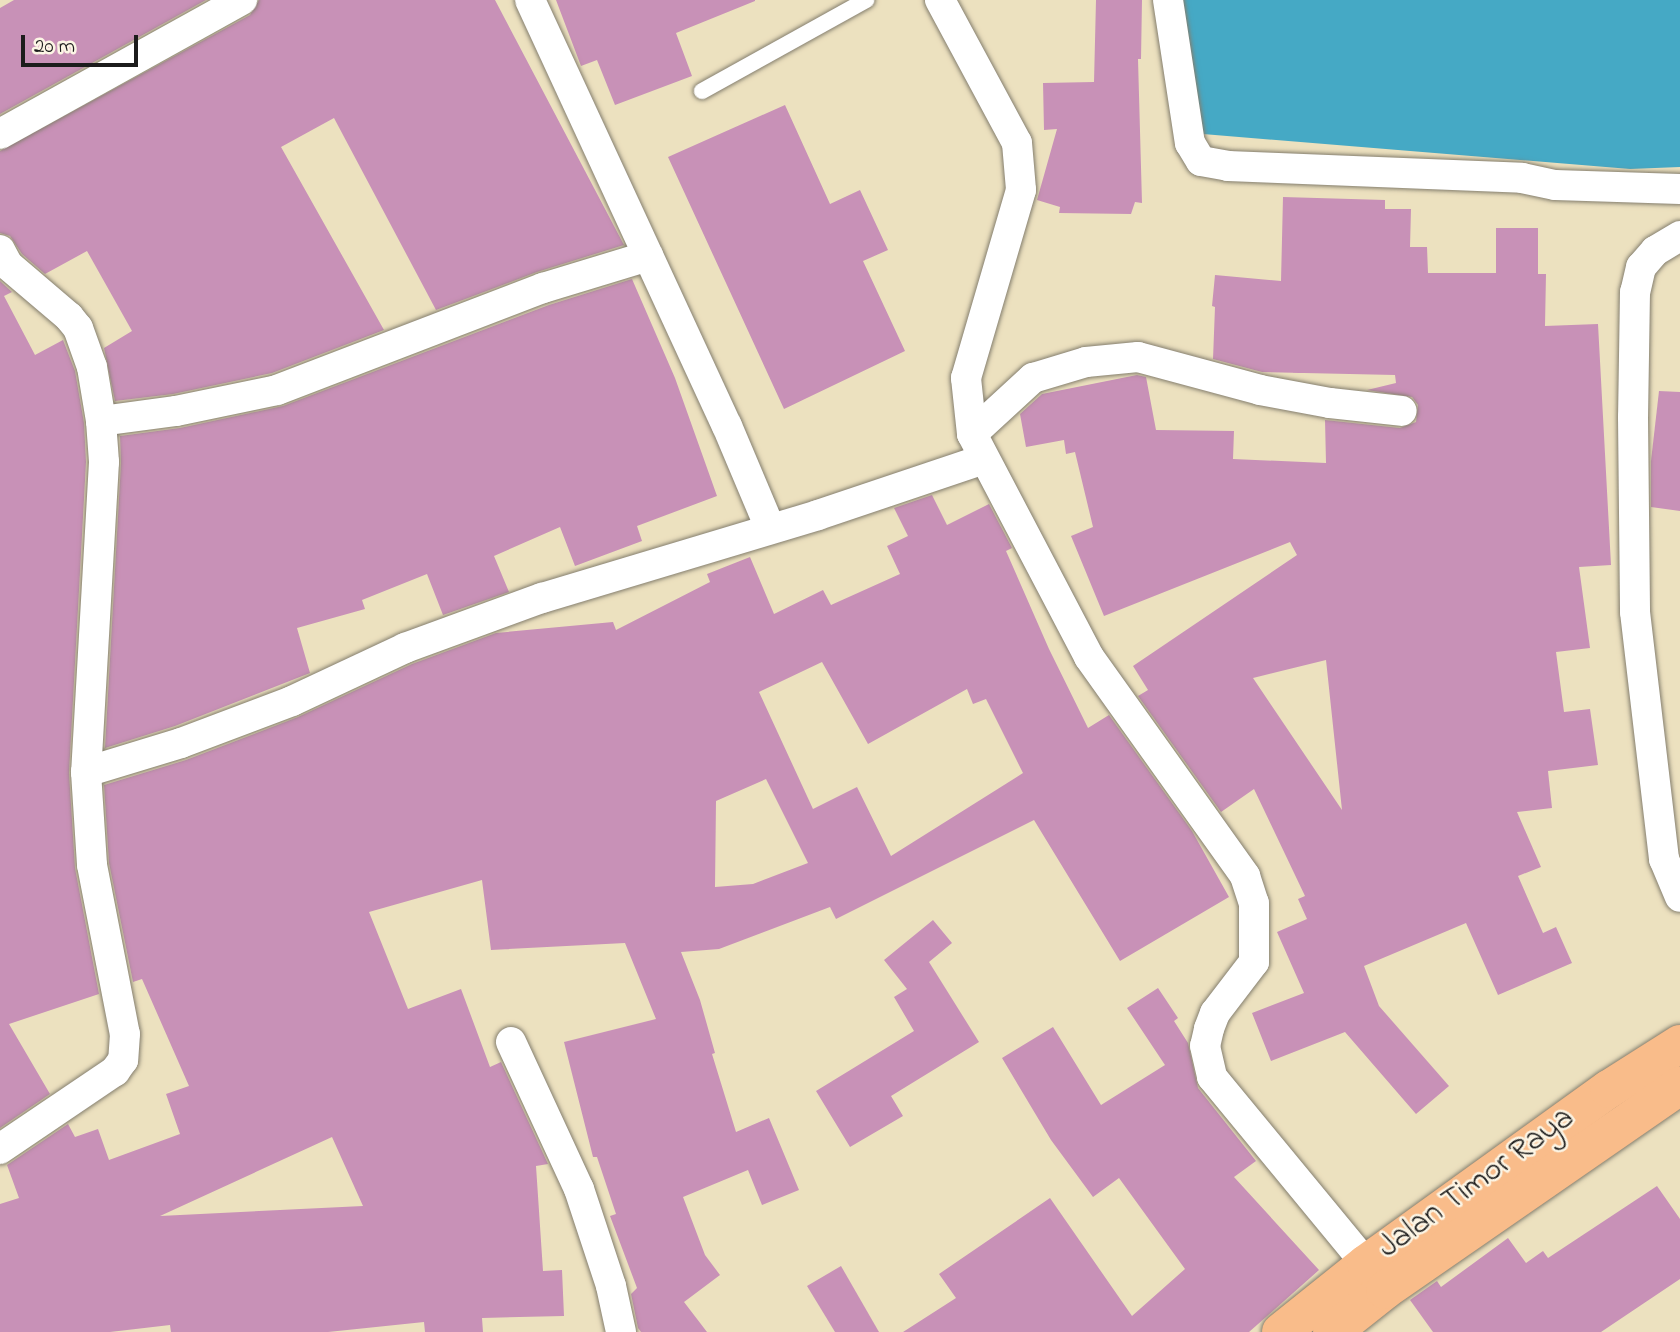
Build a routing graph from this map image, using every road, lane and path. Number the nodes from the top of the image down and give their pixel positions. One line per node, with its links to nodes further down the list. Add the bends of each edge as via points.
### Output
1 (242, 0): 7 (street)
2 (530, 0): 10 (street)
3 (866, 0): 6 (lane)
4 (940, 0): 14 (street, via 1017,142 1021,190 966,379)
5 (1168, 0): 8 (street, via 1191,142 1201,161 1228,166 1522,178 1555,186)
6 (702, 90)
7 (0, 134)
8 (1669, 189)
9 (1680, 236): 17 (street, via 1641,267 1636,292 1633,418 1635,612 1664,859)
10 (648, 256): 13 (street, via 543,288 277,390); 15 (street)
11 (3, 261): 13 (street, via 78,328 92,367)
12 (1402, 411): 14 (street, via 1260,390 1138,357 1086,362 1033,379)
13 (102, 421): 16 (street, via 104,462)
14 (978, 446): 15 (street, via 818,515); 22 (street, via 1089,657 1245,876 1254,903 1254,962 1215,1013 1209,1029 1205,1046 1212,1077)
15 (770, 528): 16 (street, via 542,598 405,648 280,706)
16 (86, 772): 21 (street, via 92,865 125,1034 123,1060 115,1071)
17 (1680, 897)
18 (511, 1042): 23 (street, via 579,1189)
19 (1680, 1044): 22 (highway, Jalan Timor Raya, via 1609,1089)
20 (1680, 1086): 25 (highway, Jalan Timor Raya, via 1385,1290)
21 (0, 1149)
22 (1366, 1264): 24 (highway, Jalan Timor Raya)
23 (621, 1332)
24 (1281, 1332)
25 (1332, 1332)

